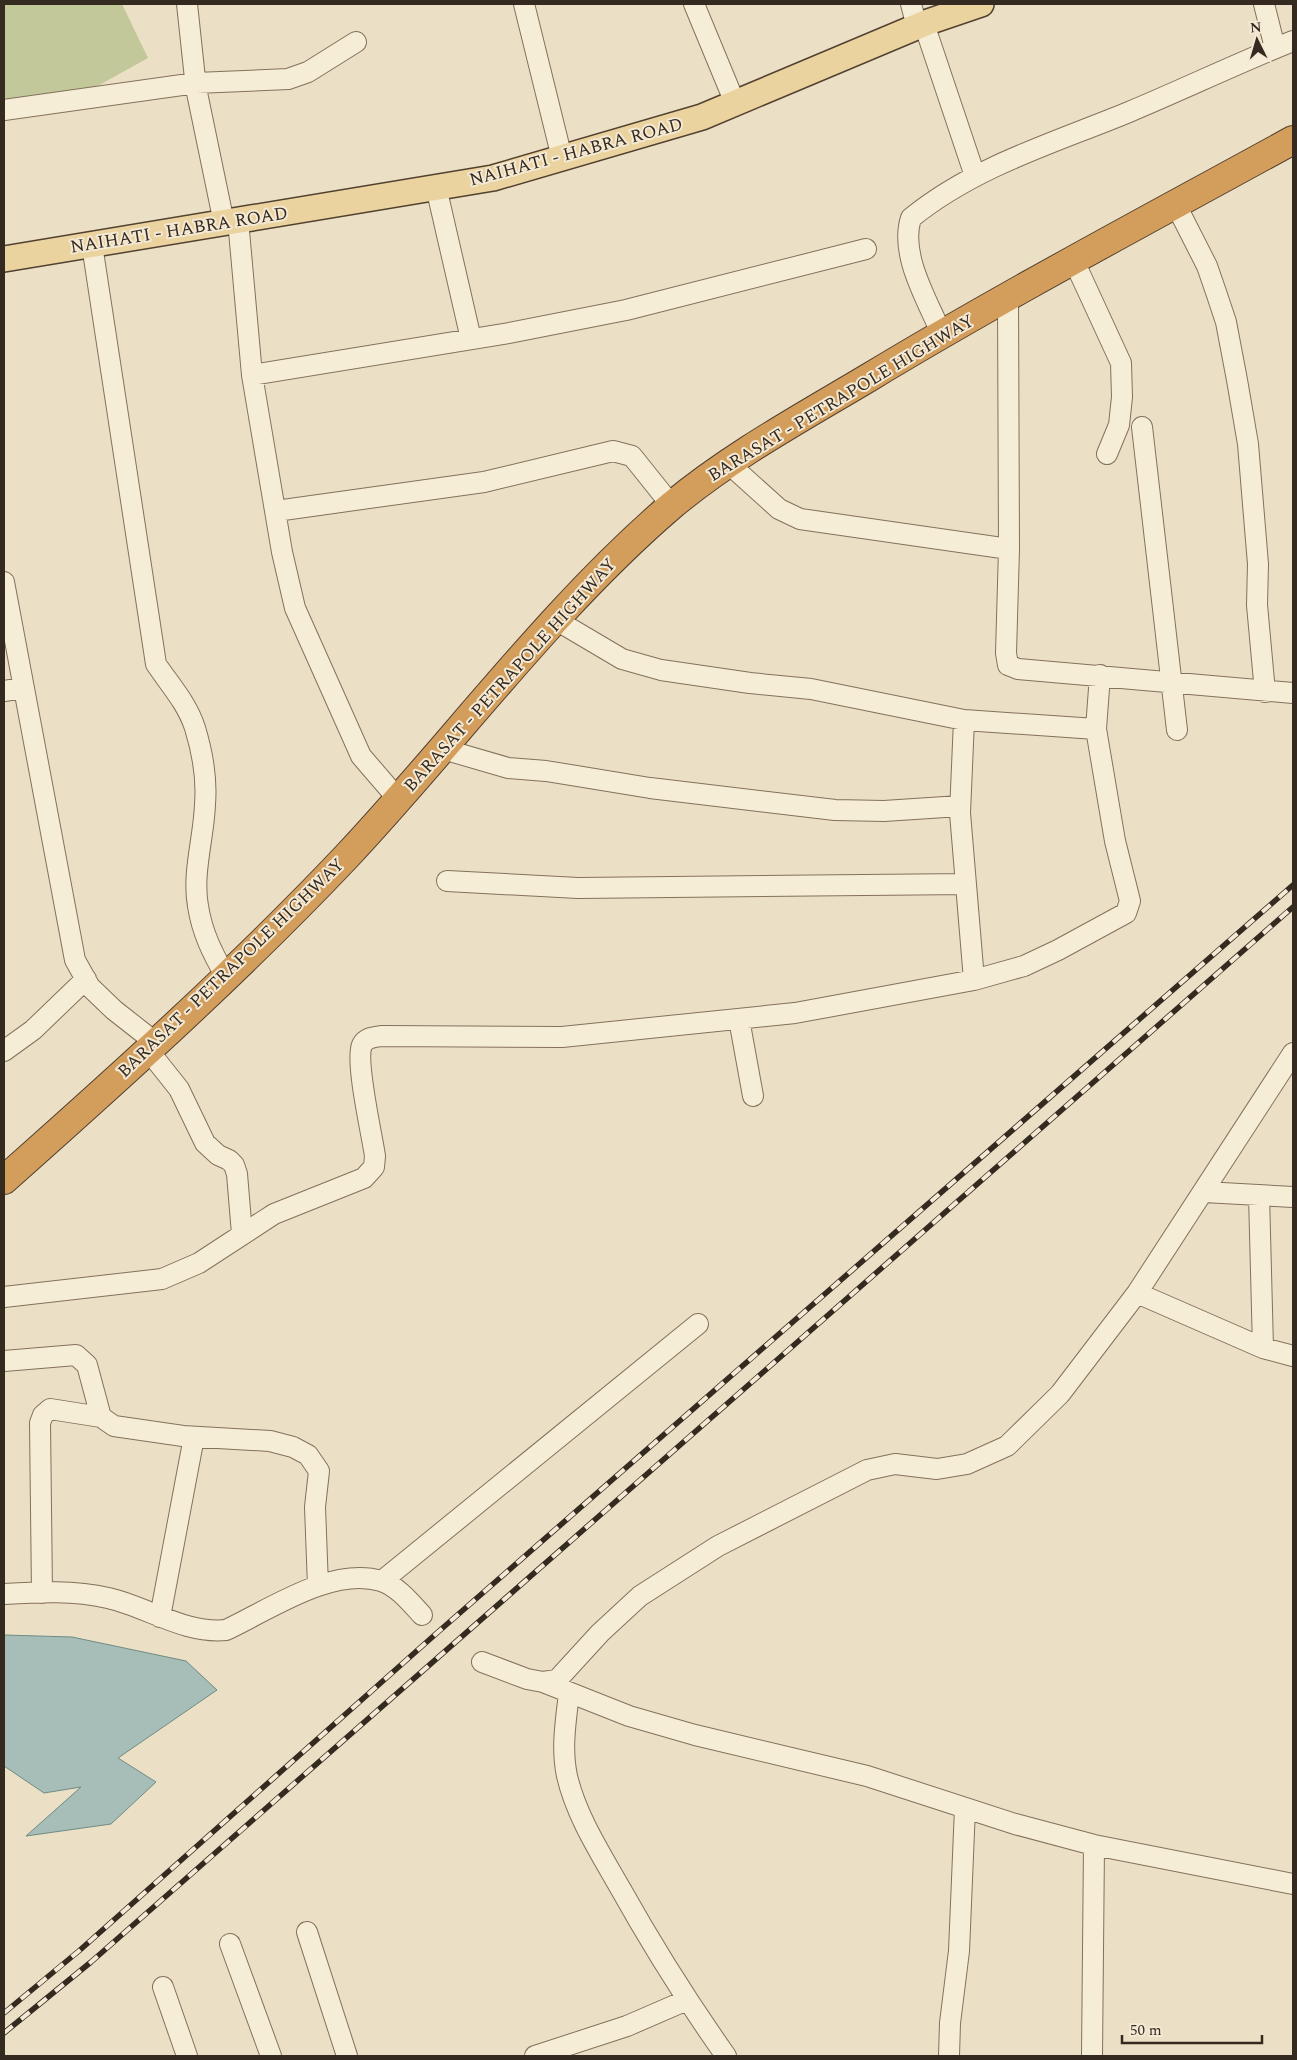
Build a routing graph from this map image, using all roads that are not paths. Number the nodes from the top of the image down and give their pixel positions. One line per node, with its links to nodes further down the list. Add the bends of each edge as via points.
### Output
1 (187, 4): 9 (street)
2 (524, 4): 13 (street)
3 (694, 4): 10 (street)
4 (1264, 4): 8 (street)
5 (976, 5): 6 (main road, NAIHATI - HABRA ROAD)
6 (917, 18): 10 (main road, NAIHATI - HABRA ROAD); 14 (street)
7 (356, 42): 9 (street, via 308,72 288,78)
8 (1284, 45): 14 (street)
9 (196, 83): 11 (street); 17 (street)
10 (735, 103): 13 (main road, NAIHATI - HABRA ROAD, via 702,117)
11 (4, 110)
12 (1293, 140): 16 (highway, BARASAT - PETRAPOLE HIGHWAY)
13 (562, 158): 15 (main road, NAIHATI - HABRA ROAD, via 494,178)
14 (975, 176): 23 (street, via 922,209 911,218 909,225 914,268)
15 (436, 188): 17 (main road, NAIHATI - HABRA ROAD); 24 (street)
16 (1176, 205): 21 (highway, BARASAT - PETRAPOLE HIGHWAY); 38 (street, via 1207,266 1226,322 1237,380 1248,444)
17 (231, 221): 18 (main road, NAIHATI - HABRA ROAD); 25 (street)
18 (92, 245): 20 (main road, NAIHATI - HABRA ROAD); 48 (street, via 156,664 178,692 195,728 202,759 206,802 198,872 198,905 207,943)
19 (866, 249): 24 (street, via 626,310)
20 (4, 259)
21 (1074, 261): 22 (highway, BARASAT - PETRAPOLE HIGHWAY); 27 (street, via 1121,363 1119,425)
22 (1008, 298): 23 (highway, BARASAT - PETRAPOLE HIGHWAY); 31 (street)
23 (942, 335): 28 (highway, BARASAT - PETRAPOLE HIGHWAY)
24 (471, 339): 25 (street)
25 (252, 375): 30 (street)
26 (1142, 427): 35 (street)
27 (1107, 454)
28 (728, 463): 29 (highway, BARASAT - PETRAPOLE HIGHWAY); 31 (street, via 779,509 800,519)
29 (672, 506): 30 (street, via 632,456 613,451 484,482); 33 (highway, BARASAT - PETRAPOLE HIGHWAY, via 592,580)
30 (276, 511): 44 (street, via 295,608 361,756)
31 (1009, 549): 34 (street, via 1008,665 1018,669)
32 (4, 582): 36 (street)
33 (556, 620): 40 (street, via 622,659 661,670 811,689); 43 (highway, BARASAT - PETRAPOLE HIGHWAY)
34 (1100, 675): 35 (street); 41 (street)
35 (1171, 683): 38 (street); 42 (street)
36 (24, 688): 37 (street); 49 (street, via 76,960)
37 (4, 691)
38 (1265, 692): 39 (street)
39 (1293, 694)
40 (964, 720): 41 (street); 45 (street)
41 (1096, 729): 50 (street, via 1115,841 1130,901 1126,913 1024,966)
42 (1177, 730)
43 (443, 749): 44 (highway, BARASAT - PETRAPOLE HIGHWAY); 45 (street, via 508,768 834,810 884,811)
44 (398, 799): 48 (highway, BARASAT - PETRAPOLE HIGHWAY, via 347,856)
45 (960, 806): 47 (street)
46 (447, 882): 47 (street, via 578,888)
47 (966, 884): 50 (street)
48 (226, 977): 52 (highway, BARASAT - PETRAPOLE HIGHWAY)
49 (86, 979): 52 (street, via 90,987); 53 (street, via 33,1030)
50 (974, 980): 51 (street, via 795,1013)
51 (740, 1018): 55 (street); 60 (street, via 562,1036 368,1038 362,1045 360,1062 376,1156 374,1166 364,1178 274,1214)
52 (152, 1047): 56 (highway, BARASAT - PETRAPOLE HIGHWAY); 60 (street, via 179,1089 206,1143 234,1165)
53 (4, 1051)
54 (1293, 1053): 57 (street)
55 (753, 1096)
56 (4, 1180)
57 (1204, 1192): 58 (street); 61 (street)
58 (1259, 1195): 59 (street); 64 (street)
59 (1293, 1197)
60 (242, 1234): 62 (street, via 199,1263 162,1279)
61 (1137, 1293): 64 (street); 76 (street, via 1060,1394 1007,1446 967,1464 937,1469 895,1464 858,1475 718,1546 640,1596 600,1633 567,1671 556,1680)
62 (4, 1296)
63 (698, 1324): 69 (street)
64 (1263, 1348): 65 (street)
65 (1293, 1356)
66 (4, 1362): 67 (street, via 76,1355 87,1365)
67 (101, 1418): 68 (street, via 114,1426); 71 (street, via 50,1409 40,1423)
68 (194, 1437): 70 (street, via 270,1441 308,1455 319,1471 315,1507); 74 (street)
69 (382, 1581): 70 (street, via 358,1578); 73 (street)
70 (318, 1586): 74 (street, via 226,1630 195,1628)
71 (42, 1593): 72 (street); 74 (street, via 74,1592 108,1598)
72 (4, 1594)
73 (422, 1615)
74 (160, 1617)
75 (482, 1662): 76 (street)
76 (543, 1682): 77 (street)
77 (569, 1692): 78 (street, via 629,1716 867,1776); 84 (street, via 564,1749 573,1796 607,1866)
78 (965, 1808): 79 (street); 90 (street, via 959,1951)
79 (1094, 1845): 80 (street); 91 (street)
80 (1293, 1884)
81 (307, 1932): 87 (street)
82 (230, 1944): 86 (street)
83 (163, 1987): 85 (street)
84 (687, 2000): 88 (street, via 627,2026); 89 (street)
85 (187, 2056)
86 (270, 2056)
87 (346, 2056)
88 (535, 2056)
89 (726, 2056)
90 (949, 2056)
91 (1092, 2056)

